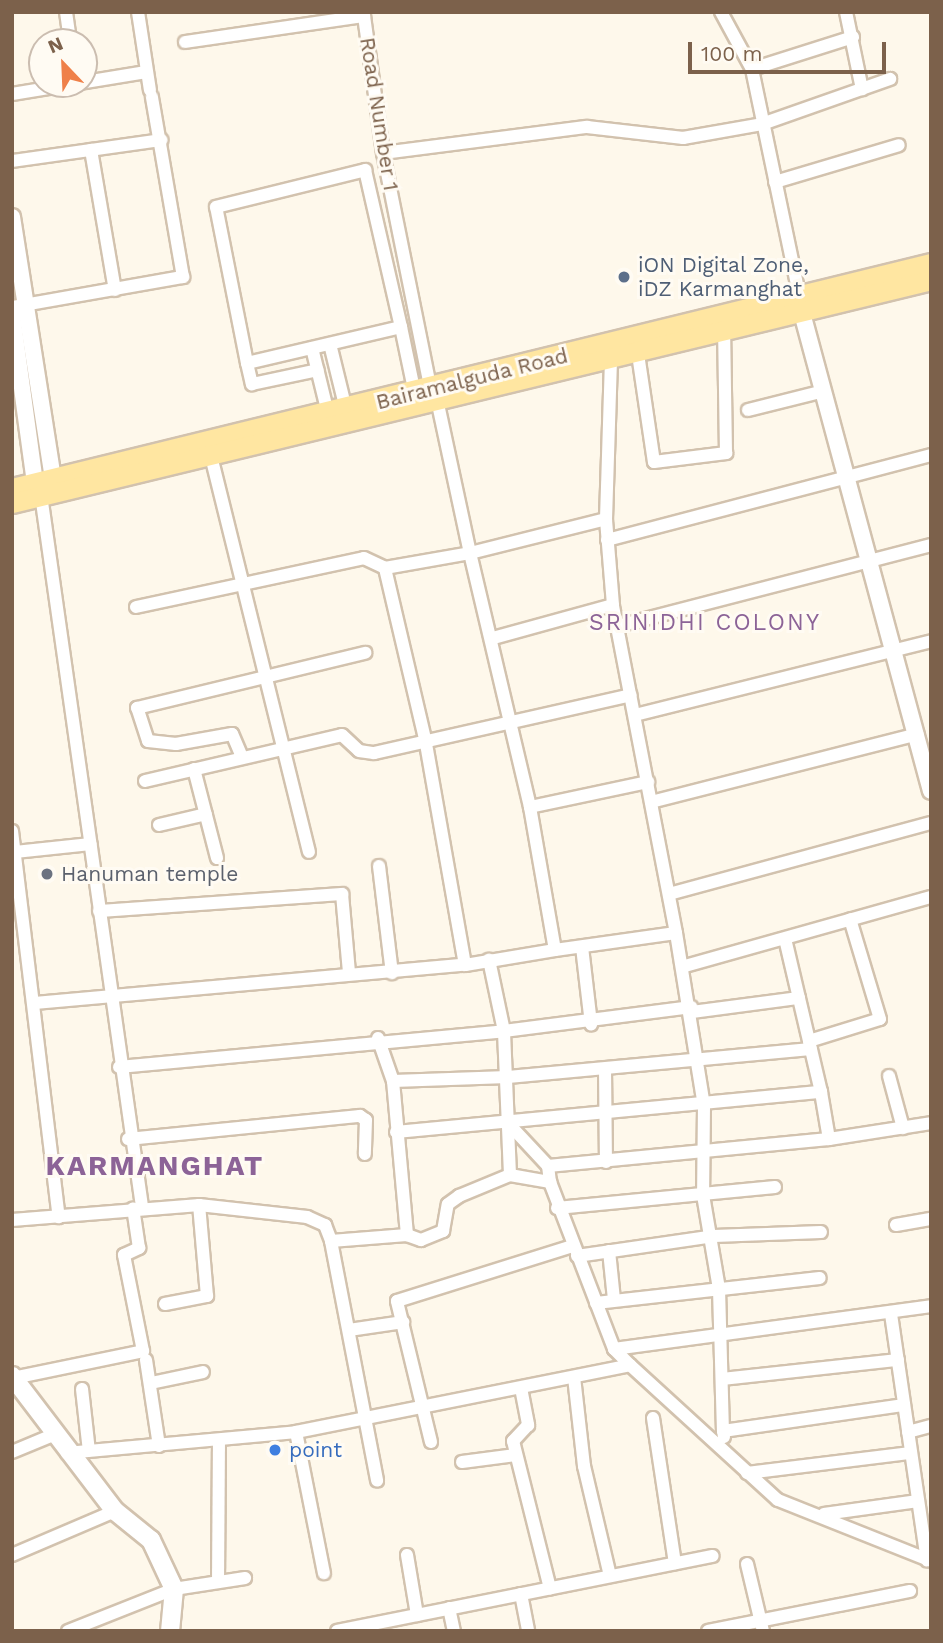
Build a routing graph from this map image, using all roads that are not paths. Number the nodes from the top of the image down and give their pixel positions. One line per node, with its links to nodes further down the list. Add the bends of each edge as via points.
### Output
1 (138, 12): 7 (street)
2 (721, 12): 6 (street)
3 (846, 12): 4 (street)
4 (853, 37): 6 (street); 10 (street)
5 (185, 42): 15 (street, Road Number 1, via 364,16)
6 (752, 69): 11 (street)
7 (146, 72): 9 (street); 12 (street)
8 (890, 79): 10 (street)
9 (98, 81)
10 (862, 89): 11 (street)
11 (762, 124): 15 (street, via 683,138 587,127); 17 (street)
12 (162, 140): 14 (street); 21 (street, via 183,277)
13 (899, 145): 17 (street)
14 (91, 150): 16 (street); 21 (street)
15 (383, 153): 33 (street, Road Number 1)
16 (12, 162)
17 (775, 182): 22 (street)
18 (12, 217): 23 (street)
19 (931, 263): 22 (main road, Bairamalguda Road)
20 (931, 279): 22 (main road, Bairamalguda Road)
21 (115, 290): 23 (street)
22 (801, 305): 25 (main road, Bairamalguda Road); 32 (street); 33 (main road, Bairamalguda Road)
23 (17, 310): 39 (street)
24 (401, 327): 26 (street); 30 (street, via 362,170 216,207); 33 (street)
25 (724, 332): 28 (main road, Bairamalguda Road); 28 (street, via 726,453 654,462)
26 (330, 344): 27 (street); 35 (street)
27 (312, 348): 30 (street); 31 (street)
28 (638, 354): 29 (main road, Bairamalguda Road)
29 (611, 360): 33 (main road, Bairamalguda Road); 42 (street)
30 (247, 363): 31 (street, via 252,384)
31 (318, 370): 35 (street)
32 (824, 391): 34 (street); 38 (street)
33 (428, 396): 35 (main road, Bairamalguda Road); 36 (main road, Bairamalguda Road); 45 (street)
34 (748, 410)
35 (337, 411): 36 (main road, Bairamalguda Road)
36 (210, 450): 39 (main road, Bairamalguda Road); 48 (street)
37 (931, 455): 38 (street)
38 (848, 477): 43 (street); 46 (street)
39 (43, 485): 40 (main road, Bairamalguda Road); 41 (main road, Bairamalguda Road); 75 (street)
40 (12, 488)
41 (12, 503)
42 (606, 519): 43 (street); 45 (street)
43 (607, 540): 49 (street)
44 (931, 545): 46 (street)
45 (470, 553): 47 (street); 52 (street)
46 (871, 561): 51 (street); 54 (street)
47 (385, 568): 48 (street, via 364,558); 61 (street)
48 (245, 583): 50 (street); 56 (street)
49 (613, 605): 51 (street); 52 (street)
50 (136, 607)
51 (618, 626): 57 (street)
52 (493, 638): 59 (street)
53 (931, 641): 54 (street)
54 (895, 651): 58 (street); 60 (street)
55 (365, 653): 56 (street)
56 (267, 674): 62 (street); 63 (street, via 137,708 148,741 176,744 232,734)
57 (631, 695): 58 (street); 59 (street)
58 (635, 715): 67 (street)
59 (512, 724): 61 (street); 70 (street)
60 (917, 734): 65 (street); 69 (street)
61 (426, 743): 62 (street, via 374,753 359,751 342,736); 89 (street)
62 (284, 747): 63 (street); 77 (street)
63 (242, 757): 64 (street)
64 (194, 769): 66 (street); 71 (street)
65 (928, 771): 68 (street)
66 (145, 781)
67 (648, 782): 69 (street); 70 (street)
68 (931, 791)
69 (651, 802): 80 (street)
70 (530, 807): 87 (street)
71 (206, 814): 73 (street); 78 (street)
72 (931, 823): 80 (street)
73 (159, 825)
74 (12, 831): 76 (street)
75 (90, 844): 76 (street); 82 (street)
76 (16, 852): 95 (street)
77 (309, 852)
78 (217, 858)
79 (379, 866): 92 (street)
80 (669, 894): 84 (street)
81 (931, 897): 83 (street)
82 (99, 911): 91 (street, via 342,894); 93 (street)
83 (850, 919): 85 (street); 100 (street, via 880,1019)
84 (676, 933): 86 (street); 90 (street)
85 (785, 939): 90 (street); 94 (street)
86 (582, 947): 87 (street); 97 (street)
87 (555, 950): 88 (street)
88 (489, 960): 89 (street); 98 (street)
89 (465, 965): 92 (street)
90 (685, 965): 96 (street)
91 (349, 973): 92 (street); 93 (street)
92 (392, 973)
93 (110, 993): 95 (street); 102 (street)
94 (799, 998): 96 (street); 100 (street)
95 (35, 1003): 127 (street)
96 (692, 1010): 97 (street); 101 (street)
97 (591, 1024): 98 (street)
98 (504, 1031): 99 (street); 105 (street)
99 (378, 1038): 102 (street); 106 (street)
100 (810, 1045): 101 (street); 107 (street)
101 (699, 1060): 103 (street); 108 (street)
102 (119, 1066): 114 (street)
103 (605, 1069): 105 (street); 109 (street)
104 (889, 1076): 112 (street)
105 (508, 1077): 106 (street); 110 (street)
106 (393, 1081): 113 (street)
107 (821, 1092): 108 (street); 115 (street)
108 (704, 1106): 109 (street); 116 (street)
109 (603, 1116): 110 (street); 118 (street)
110 (507, 1122): 113 (street); 119 (street); 120 (street)
111 (931, 1123): 112 (street)
112 (903, 1128): 115 (street)
113 (396, 1132): 132 (street)
114 (128, 1139): 117 (street, via 360,1116 366,1120); 125 (street)
115 (829, 1139): 116 (street)
116 (707, 1153): 118 (street); 123 (street)
117 (365, 1154)
118 (606, 1162): 119 (street)
119 (548, 1166): 121 (street)
120 (510, 1175): 121 (street); 132 (street, via 451,1200 436,1236)
121 (550, 1182): 126 (street)
122 (775, 1187): 123 (street)
123 (703, 1195): 126 (street); 133 (street)
124 (199, 1205): 125 (street); 134 (street, via 307,1217 326,1224); 141 (street, via 207,1296)
125 (137, 1207): 127 (street); 152 (street, via 139,1248 124,1255 143,1351)
126 (557, 1208): 135 (street)
127 (60, 1217): 129 (street)
128 (931, 1219): 130 (street)
129 (12, 1220)
130 (896, 1225)
131 (821, 1232): 133 (street)
132 (407, 1235): 134 (street)
133 (714, 1237): 136 (street); 138 (street)
134 (331, 1241): 145 (street)
135 (575, 1251): 136 (street); 140 (street); 144 (street, via 397,1301)
136 (609, 1251): 139 (street)
137 (820, 1278): 138 (street)
138 (719, 1289): 139 (street); 146 (street)
139 (614, 1298): 140 (street)
140 (596, 1303): 147 (street)
141 (165, 1304)
142 (931, 1306): 143 (street)
143 (891, 1314): 146 (street); 149 (street)
144 (403, 1322): 145 (street); 159 (street)
145 (349, 1330): 160 (street)
146 (721, 1333): 147 (street); 154 (street)
147 (614, 1349): 150 (street)
148 (146, 1360): 155 (street)
149 (898, 1360): 154 (street); 158 (street)
150 (630, 1366): 153 (street); 170 (street)
151 (203, 1372): 155 (street)
152 (13, 1377): 166 (main road)
153 (574, 1377): 156 (street); 189 (street, via 584,1466)
154 (722, 1379): 163 (street)
155 (151, 1383): 169 (street)
156 (522, 1388): 159 (street); 175 (street, via 528,1422 513,1437)
157 (82, 1389): 171 (street)
158 (904, 1405): 163 (street); 165 (street)
159 (424, 1406): 160 (street); 168 (street)
160 (364, 1416): 164 (street); 178 (street)
161 (653, 1418): 186 (street)
162 (931, 1426): 165 (street)
163 (723, 1431): 170 (street)
164 (296, 1432): 167 (street); 188 (street)
165 (908, 1432): 174 (street)
166 (53, 1435): 172 (street); 173 (main road)
167 (219, 1440): 169 (street); 191 (street)
168 (432, 1442)
169 (159, 1446): 171 (street)
170 (726, 1449): 177 (street)
171 (89, 1451): 173 (street)
172 (12, 1452)
173 (66, 1453): 180 (main road)
174 (911, 1453): 177 (street); 179 (street)
175 (516, 1455): 176 (street); 192 (street)
176 (462, 1462)
177 (747, 1474): 181 (street, via 778,1500)
178 (377, 1482)
179 (918, 1501): 181 (street); 185 (street)
180 (115, 1511): 182 (street); 193 (main road, via 151,1540)
181 (823, 1514): 185 (street)
182 (12, 1555)
183 (407, 1555): 197 (street)
184 (713, 1556): 186 (street)
185 (929, 1560)
186 (675, 1563): 189 (street)
187 (747, 1564): 199 (street)
188 (324, 1573)
189 (610, 1576): 192 (street)
190 (245, 1578): 191 (street)
191 (218, 1582): 193 (street)
192 (550, 1588): 195 (street)
193 (174, 1589): 200 (street); 201 (main road)
194 (910, 1591): 199 (street)
195 (521, 1594): 196 (street); 204 (street)
196 (449, 1608): 197 (street); 203 (street)
197 (417, 1615): 198 (street)
198 (382, 1626): 202 (street)
199 (762, 1626): 205 (street)
200 (68, 1631)
201 (170, 1631)
202 (337, 1631)
203 (454, 1631)
204 (528, 1631)
205 (708, 1631)

